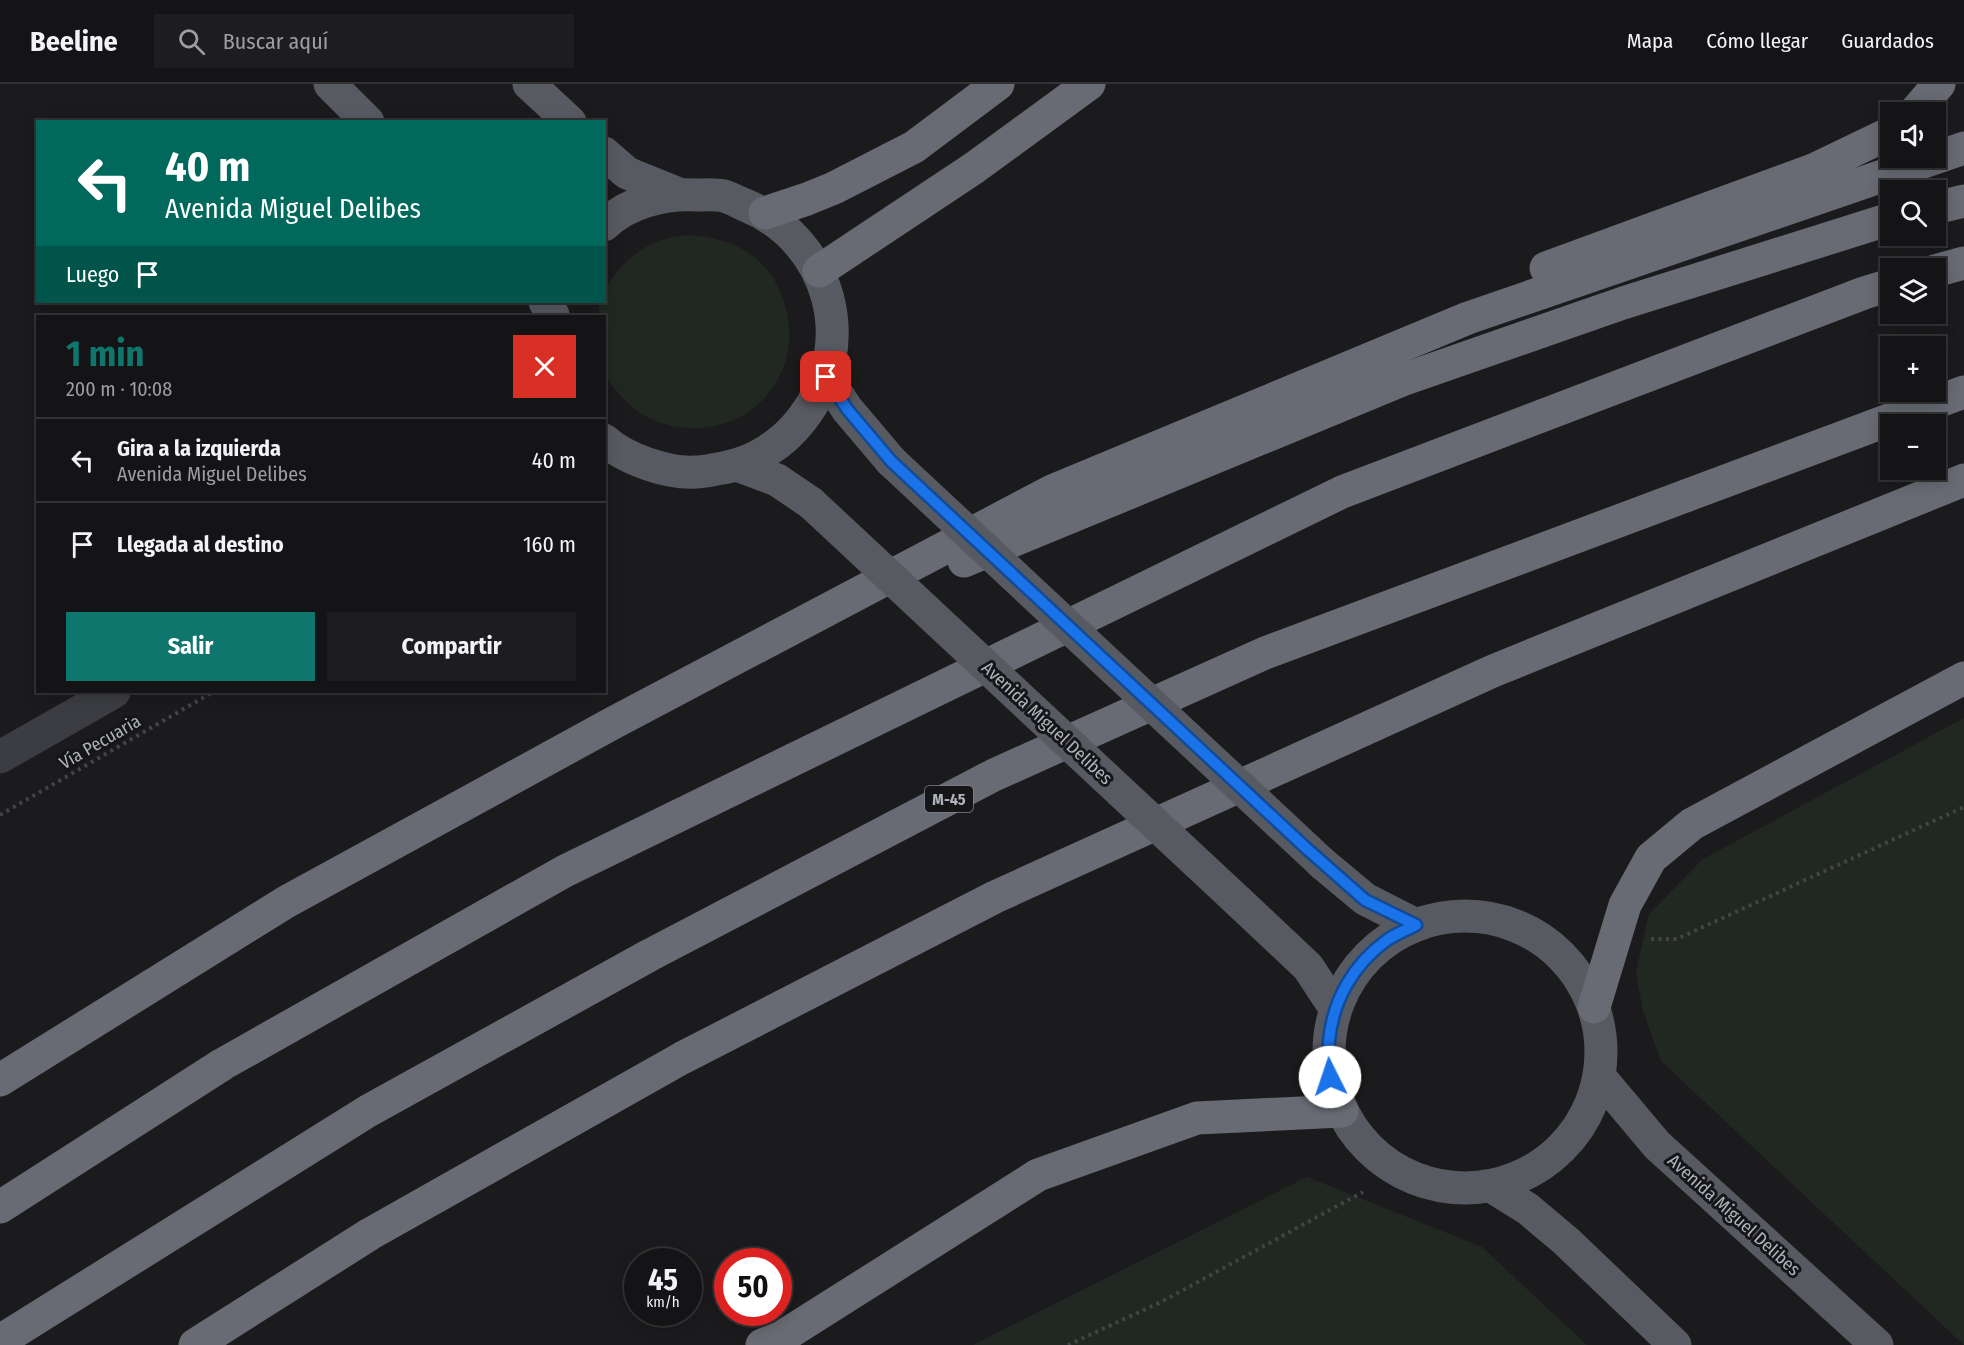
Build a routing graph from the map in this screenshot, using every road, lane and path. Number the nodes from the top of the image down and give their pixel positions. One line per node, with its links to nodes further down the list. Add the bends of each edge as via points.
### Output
1 (330, 84): 7 (main road)
2 (529, 84): 8 (main road)
3 (998, 84): 15 (highway, via 914,147 834,188)
4 (1089, 84): 20 (highway, via 974,168)
5 (1939, 84): 6 (highway)
6 (1924, 102)
7 (366, 120)
8 (568, 120)
9 (1880, 138): 22 (highway, via 1813,170 1510,281)
10 (1964, 148): 22 (highway)
11 (606, 155): 12 (main road, via 627,172)
12 (680, 194): 15 (main road, via 724,196); 17 (main road, via 643,202)
13 (1964, 201): 14 (highway)
14 (1946, 205)
15 (765, 213): 20 (main road, via 799,241)
16 (1880, 222): 30 (highway, via 1623,303 1402,380)
17 (606, 223)
18 (1964, 263): 19 (highway)
19 (1946, 268)
20 (819, 271): 23 (main road, via 831,305 833,341)
21 (1880, 288): 46 (highway, via 1342,492 619,844 223,1064)
22 (1468, 318): 30 (highway, via 1052,491)
23 (826, 377): 26 (main road, via 812,406 792,432 767,452); 37 (main road, bridge, via 891,461 1323,864 1365,900)
24 (1964, 392): 47 (highway, M-45, via 1265,653 994,775 650,955 368,1111)
25 (606, 442): 26 (main road, via 653,466 695,473)
26 (737, 465): 40 (main road, Avenida Miguel Delibes, bridge, via 777,480 811,503 1308,967)
27 (1964, 480): 29 (highway)
28 (1964, 491): 29 (highway)
29 (1863, 522): 48 (highway, via 1493,671 995,897 672,1064 370,1234)
30 (762, 644): 42 (highway, via 286,902)
31 (1964, 678): 39 (highway, via 1692,824 1651,858 1625,905)
32 (112, 693): 34 (street)
33 (211, 693): 36 (path, Vía Pecuaria)
34 (0, 757)
35 (1964, 807): 38 (path, via 1677,939)
36 (0, 815)
37 (1416, 925): 39 (main road, via 1451,916 1487,917 1522,928 1553,948 1578,975); 40 (main road, via 1389,938 1366,957)
38 (1646, 940)
39 (1594, 1007): 41 (main road, via 1601,1042)
40 (1335, 1008): 43 (main road, via 1328,1042 1330,1077)
41 (1599, 1076): 44 (main road, via 1586,1115 1562,1148 1529,1172); 52 (main road, Avenida Miguel Delibes, via 1657,1145)
42 (0, 1080)
43 (1342, 1112): 44 (main road, via 1362,1141 1388,1165 1420,1180 1455,1187); 49 (highway, via 1197,1118 1038,1175 782,1337)
44 (1491, 1186): 51 (main road, via 1528,1209 1566,1241)
45 (1363, 1192): 50 (path, via 1161,1302)
46 (0, 1207)
47 (0, 1341)
48 (195, 1345)
49 (762, 1345)
50 (1068, 1345)
51 (1675, 1345)
52 (1876, 1345)

